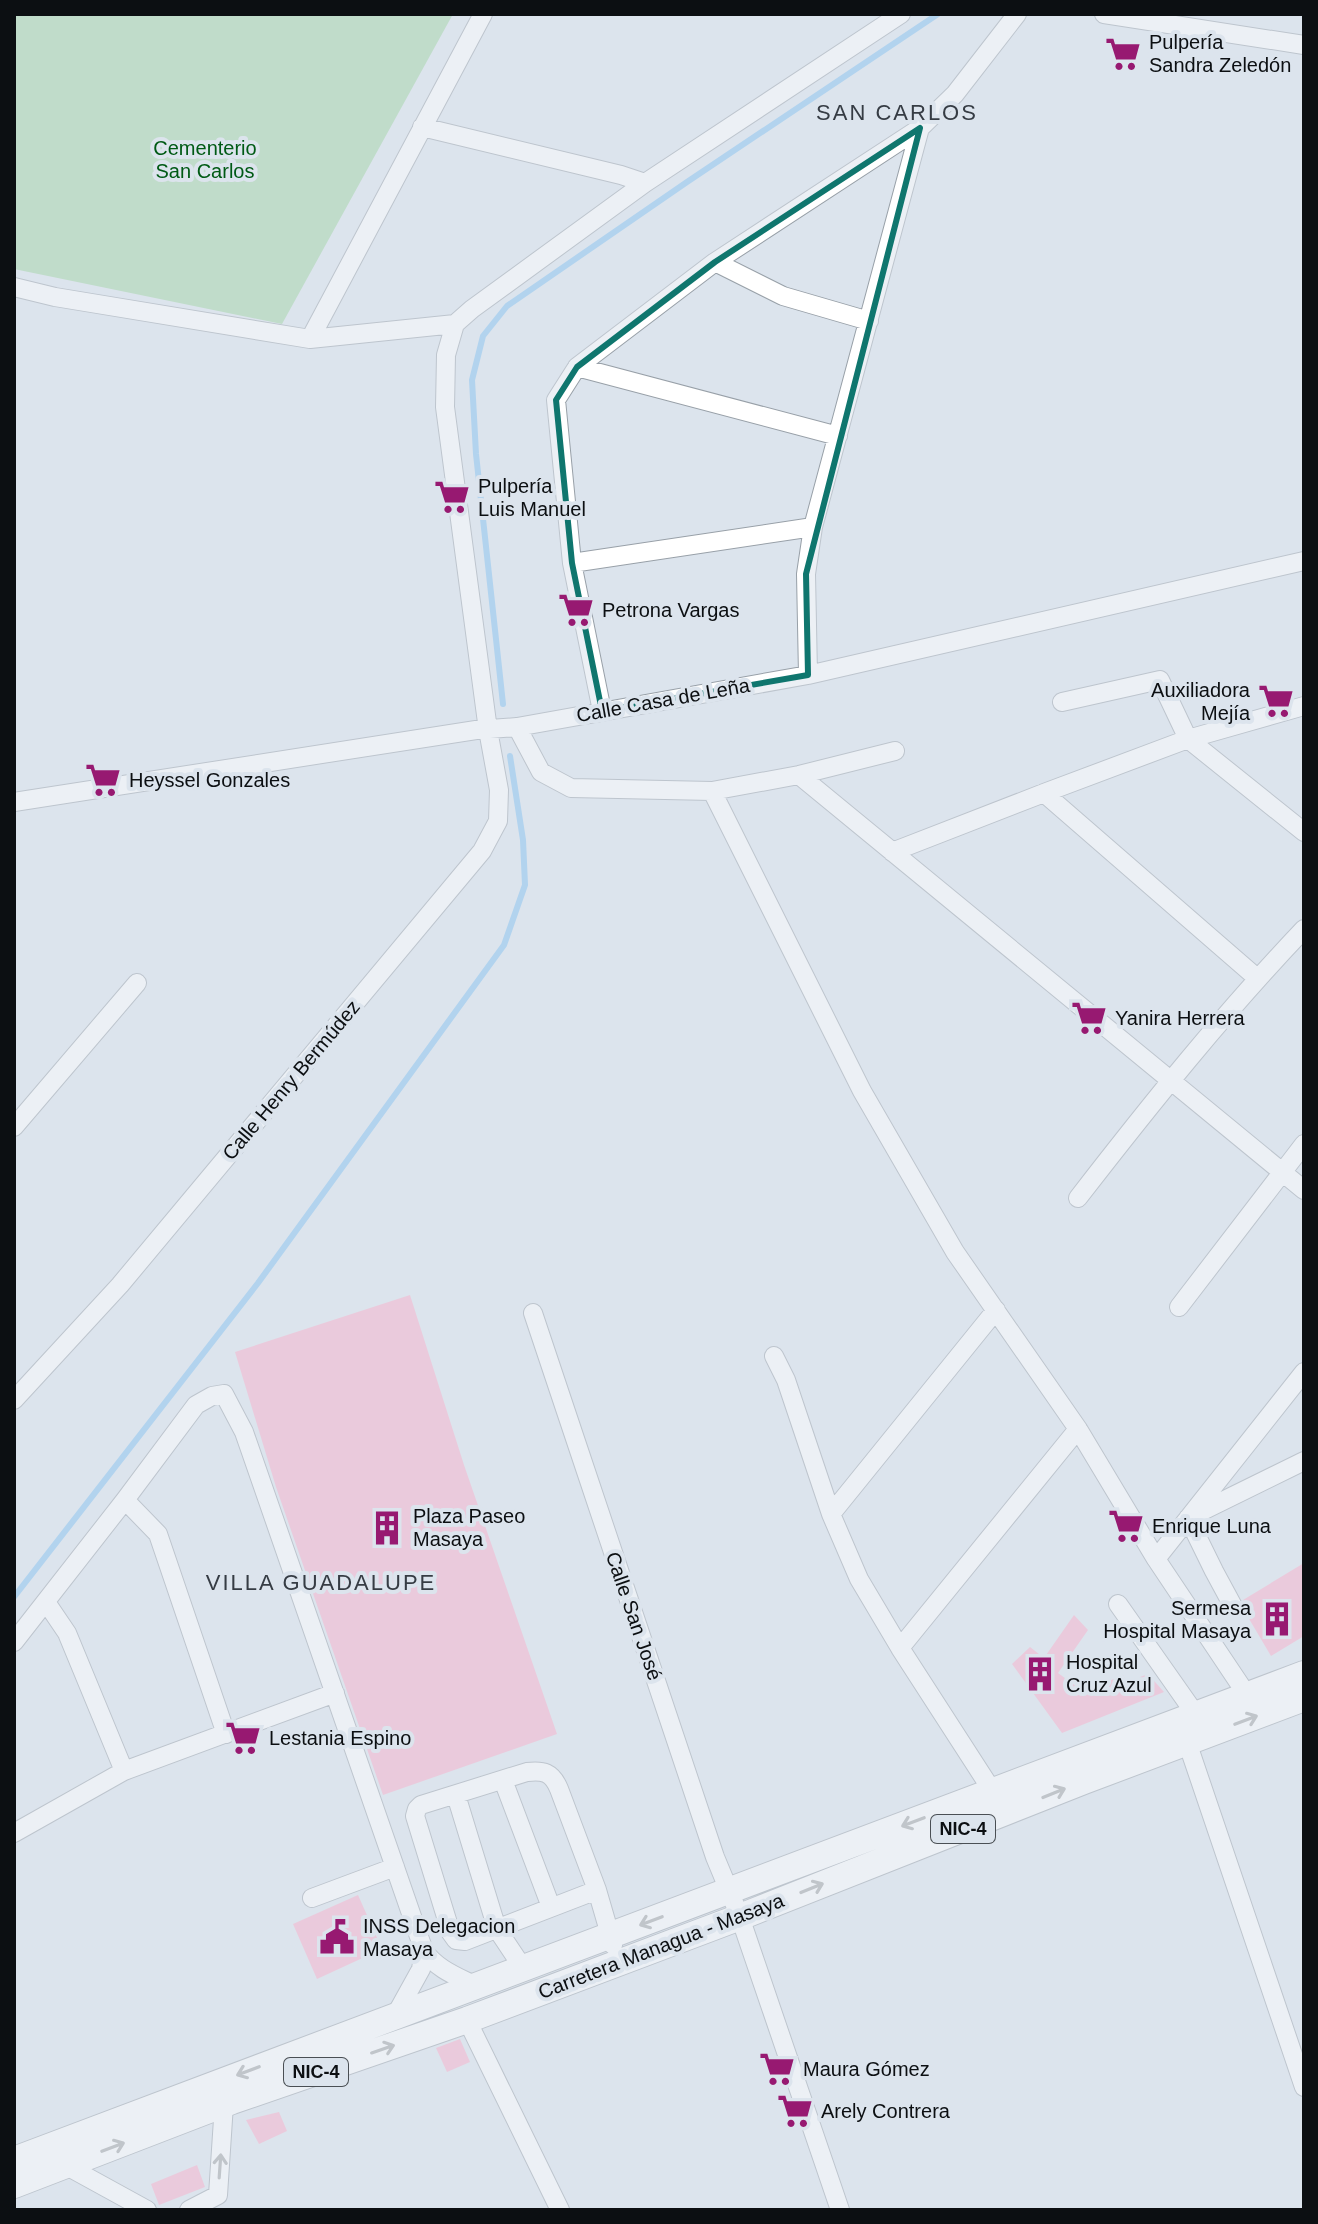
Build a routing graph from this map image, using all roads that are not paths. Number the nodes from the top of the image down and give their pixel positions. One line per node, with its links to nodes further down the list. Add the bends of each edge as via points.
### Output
1 (483, 14): 6 (street)
2 (901, 14): 8 (street)
3 (1017, 14): 7 (street, via 955,94)
4 (1104, 14): 5 (street)
5 (1304, 45)
6 (422, 127): 8 (street); 13 (street)
7 (920, 128): 9 (street); 11 (street)
8 (645, 183): 12 (street)
9 (715, 262): 11 (street, via 783,296); 14 (street)
10 (14, 287): 13 (street)
11 (869, 321): 15 (street)
12 (455, 324): 13 (street); 24 (street, Calle Henry Bermúdez, via 446,355 445,407)
13 (310, 339)
14 (577, 367): 15 (street); 18 (street, via 556,400)
15 (838, 436): 16 (street)
16 (813, 527): 18 (street); 19 (street, via 806,574)
17 (1304, 561): 19 (street, Calle Casa de Leña)
18 (572, 563): 22 (street)
19 (808, 675): 22 (street, Calle Casa de Leña)
20 (1062, 702): 25 (street, via 1160,680)
21 (1304, 706): 25 (street)
22 (602, 711): 23 (street, Calle Casa de Leña)
23 (517, 727): 24 (street, Calle Casa de Leña); 28 (street, via 541,772 571,788)
24 (488, 730): 30 (street, Calle Casa de Leña); 47 (street, Calle Henry Bermúdez, via 499,790 498,821 482,851 120,1285)
25 (1188, 739): 29 (street); 31 (street)
26 (895, 751): 27 (street)
27 (799, 775): 28 (street); 32 (street)
28 (712, 791): 43 (street, via 862,1091 955,1252)
29 (1044, 793): 32 (street); 34 (street)
30 (14, 802)
31 (1304, 832)
32 (892, 852): 36 (street)
33 (1304, 929): 34 (street)
34 (1257, 978): 36 (street)
35 (137, 983): 37 (street)
36 (1170, 1080): 39 (street); 41 (street)
37 (14, 1127)
38 (1304, 1144): 39 (street)
39 (1281, 1172): 40 (street); 42 (street)
40 (1304, 1190)
41 (1078, 1198)
42 (1179, 1307)
43 (996, 1310): 48 (street); 51 (street)
44 (533, 1313): 72 (street, Calle San José)
45 (774, 1356): 51 (street)
46 (1304, 1372): 52 (street)
47 (14, 1400)
48 (1078, 1429): 53 (street); 58 (street)
49 (1304, 1461): 52 (street)
50 (125, 1500): 54 (street); 60 (street, via 196,1405 224,1394 244,1432); 64 (street, via 158,1534)
51 (831, 1514): 58 (street, via 859,1579)
52 (1188, 1518): 53 (street); 56 (street)
53 (1156, 1559): 61 (street)
54 (46, 1602): 57 (street); 65 (street, via 67,1633)
55 (1118, 1604): 63 (street)
56 (1234, 1608)
57 (14, 1642)
58 (900, 1648): 67 (street)
59 (1304, 1674): 61 (highway, Carretera Managua - Masaya / NIC-4)
60 (335, 1693): 64 (street); 70 (street)
61 (1247, 1695): 63 (highway, Carretera Managua - Masaya / NIC-4)
62 (1304, 1698): 63 (highway, Carretera Managua - Masaya / NIC-4, one-way to 62)
63 (1188, 1726): 67 (highway, Carretera Managua - Masaya / NIC-4); 75 (highway, Carretera Managua - Masaya / NIC-4, one-way to 63); 84 (street)
64 (226, 1734): 65 (street)
65 (124, 1771): 69 (street)
66 (503, 1780): 68 (street); 71 (street, via 538,1771 555,1780); 74 (street)
67 (993, 1792): 72 (highway, Carretera Managua - Masaya / NIC-4, one-way to 72)
68 (456, 1795): 76 (street); 76 (street, via 421,1805 415,1816 456,1940)
69 (17, 1826)
70 (395, 1867): 73 (street); 78 (street)
71 (597, 1890): 74 (street); 77 (street)
72 (729, 1891): 75 (street, Calle San José); 77 (highway, Carretera Managua - Masaya / NIC-4, one-way to 77)
73 (312, 1898)
74 (551, 1907): 76 (street)
75 (740, 1917): 79 (highway, Carretera Managua - Masaya / NIC-4); 92 (street, Calle San José)
76 (497, 1929): 80 (street)
77 (610, 1936): 79 (street); 80 (highway, Carretera Managua - Masaya / NIC-4)
78 (424, 1951): 81 (street, via 442,1969); 82 (street, via 421,1969)
79 (620, 1962): 83 (highway, Carretera Managua - Masaya / NIC-4)
80 (523, 1968): 81 (highway, Carretera Managua - Masaya / NIC-4)
81 (476, 1986): 82 (highway, Carretera Managua - Masaya / NIC-4)
82 (395, 2016): 86 (highway, Carretera Managua - Masaya / NIC-4, one-way to 86)
83 (467, 2020): 85 (highway, Carretera Managua - Masaya / NIC-4, one-way to 83); 91 (street)
84 (1304, 2087)
85 (224, 2104): 87 (highway, Carretera Managua - Masaya / NIC-4, one-way to 85); 90 (street, one-way to 85, via 218,2195)
86 (14, 2160)
87 (65, 2165): 88 (highway, Carretera Managua - Masaya / NIC-4); 89 (street)
88 (14, 2185)
89 (147, 2210)
90 (189, 2210)
91 (560, 2210)
92 (840, 2210)

